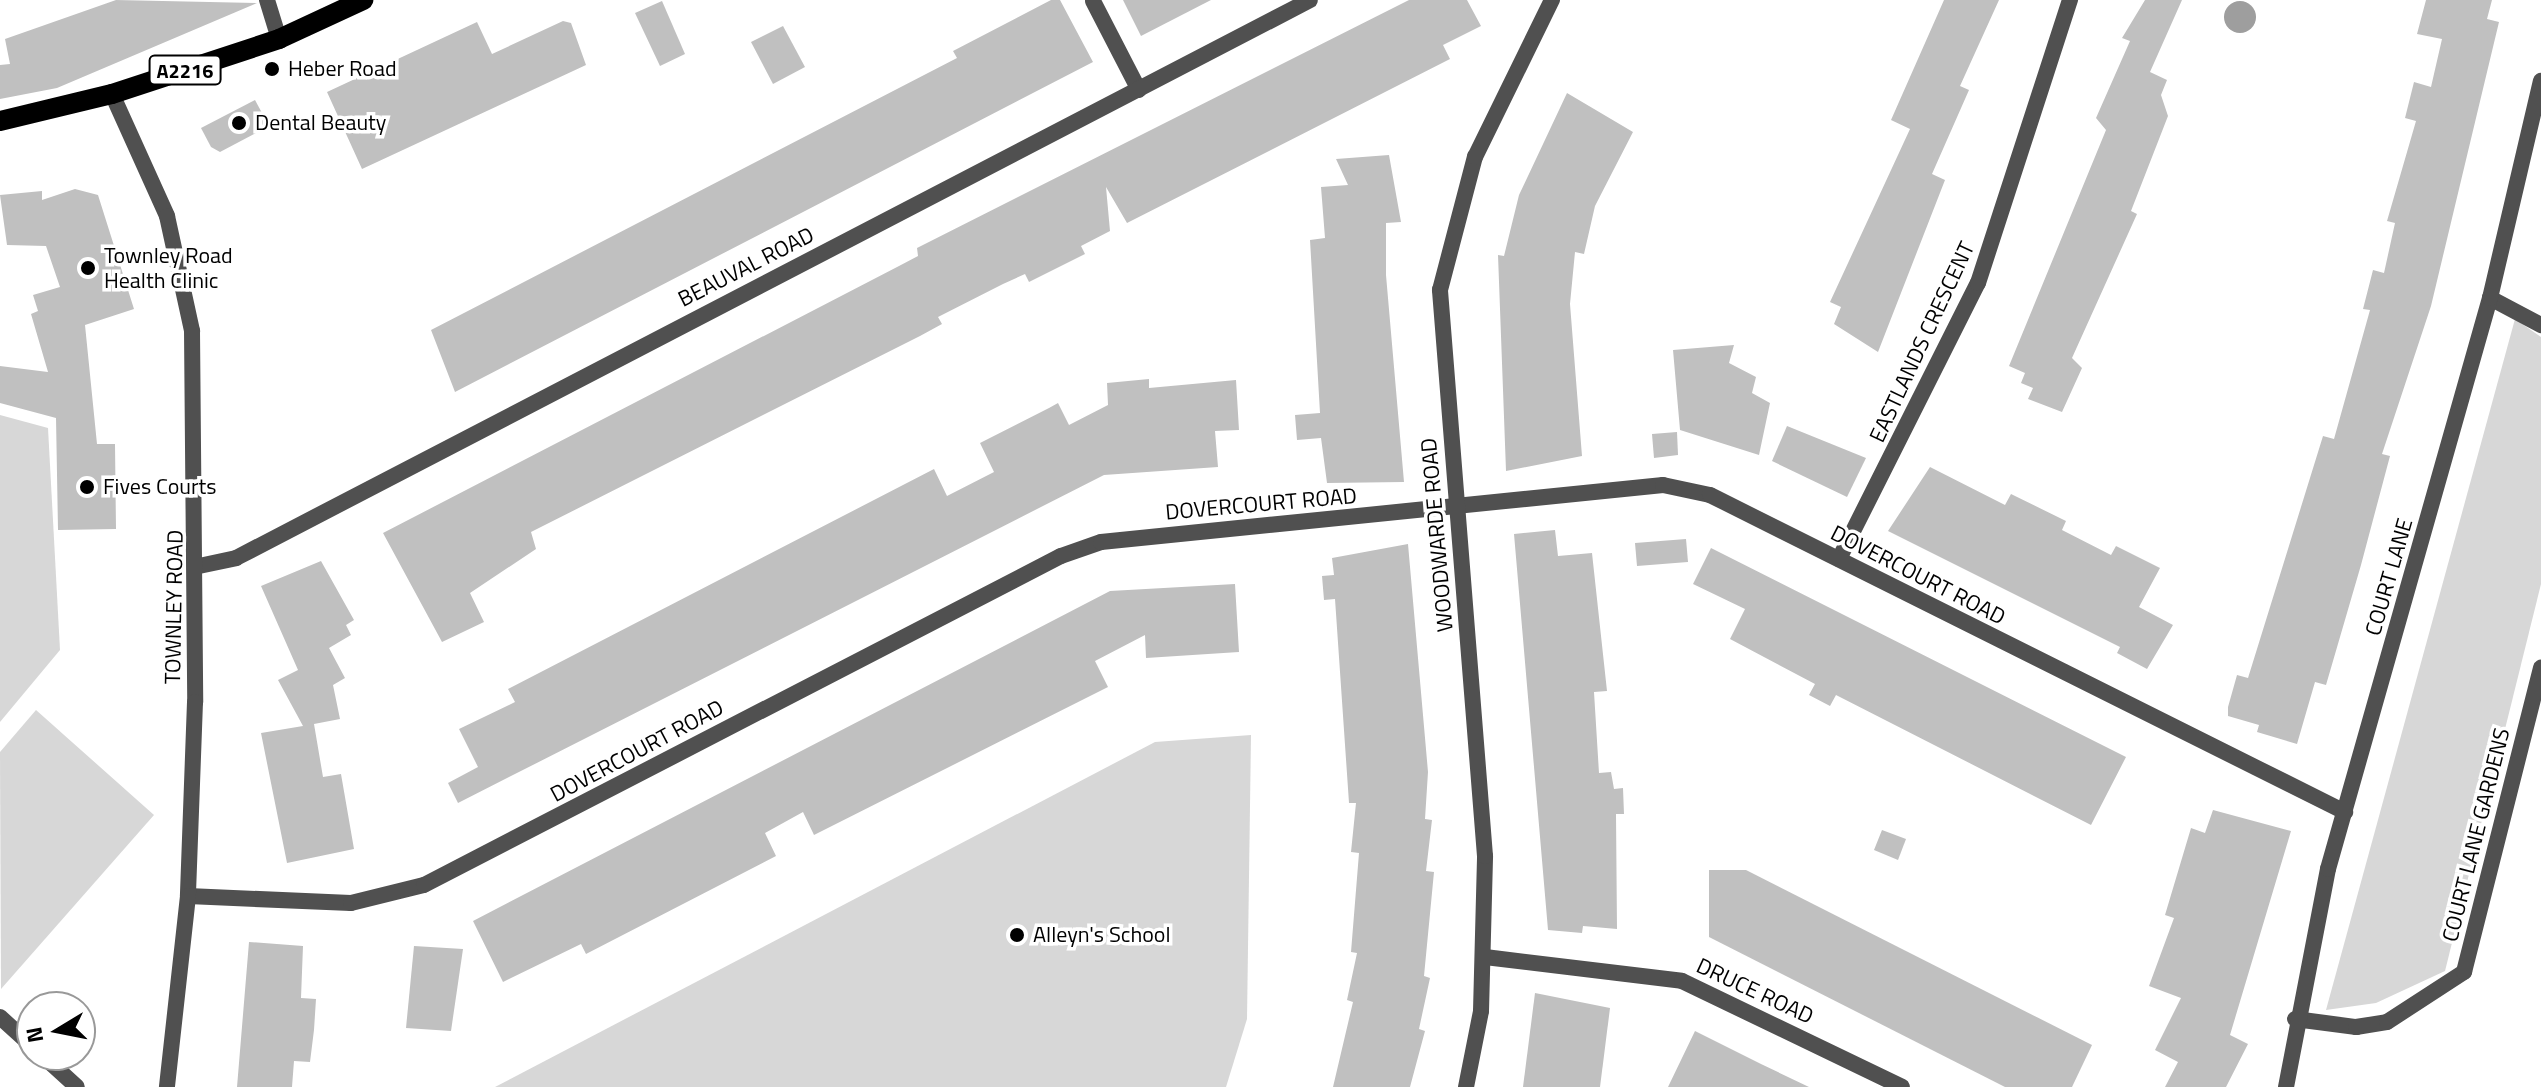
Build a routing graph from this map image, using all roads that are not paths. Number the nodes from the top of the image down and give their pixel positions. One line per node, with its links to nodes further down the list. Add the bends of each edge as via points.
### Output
1 (267, 0): 7 (street)
2 (363, 0): 7 (main road, A2216)
3 (1310, 0): 9 (street, BEAUVAL ROAD)
4 (1552, 0): 14 (street, WOODWARDE ROAD, via 1475,157 1442,266)
5 (2070, 0): 15 (street, EASTLANDS CRESCENT, via 1978,283)
6 (1093, 1): 9 (street)
7 (279, 39): 10 (main road, A2216)
8 (2541, 81): 12 (street, COURT LANE)
9 (1139, 90): 16 (street, BEAUVAL ROAD, via 236,558)
10 (112, 94): 11 (main road, A2216); 16 (street, TOWNLEY ROAD, via 185,272)
11 (0, 121)
12 (2490, 298): 13 (street); 18 (street, COURT LANE)
13 (2541, 325)
14 (1457, 508): 15 (street, DOVERCOURT ROAD, via 1681,485); 19 (street, DOVERCOURT ROAD, via 1081,548 424,885 351,903); 20 (street, WOODWARDE ROAD, via 1484,820)
15 (1839, 559): 18 (street, DOVERCOURT ROAD)
16 (199, 566): 19 (street, TOWNLEY ROAD)
17 (2541, 668): 22 (street, COURT LANE GARDENS, via 2464,972 2387,1022 2356,1027)
18 (2345, 812): 22 (street, COURT LANE)
19 (188, 896): 26 (street, TOWNLEY ROAD)
20 (1485, 957): 27 (street, WOODWARDE ROAD); 28 (street, DRUCE ROAD, via 1682,981)
21 (0, 1017): 23 (street)
22 (2295, 1019): 29 (street, COURT LANE)
23 (16, 1032)
24 (60, 1071): 25 (street)
25 (77, 1087)
26 (167, 1087)
27 (1466, 1087)
28 (1902, 1087)
29 (2286, 1087)

